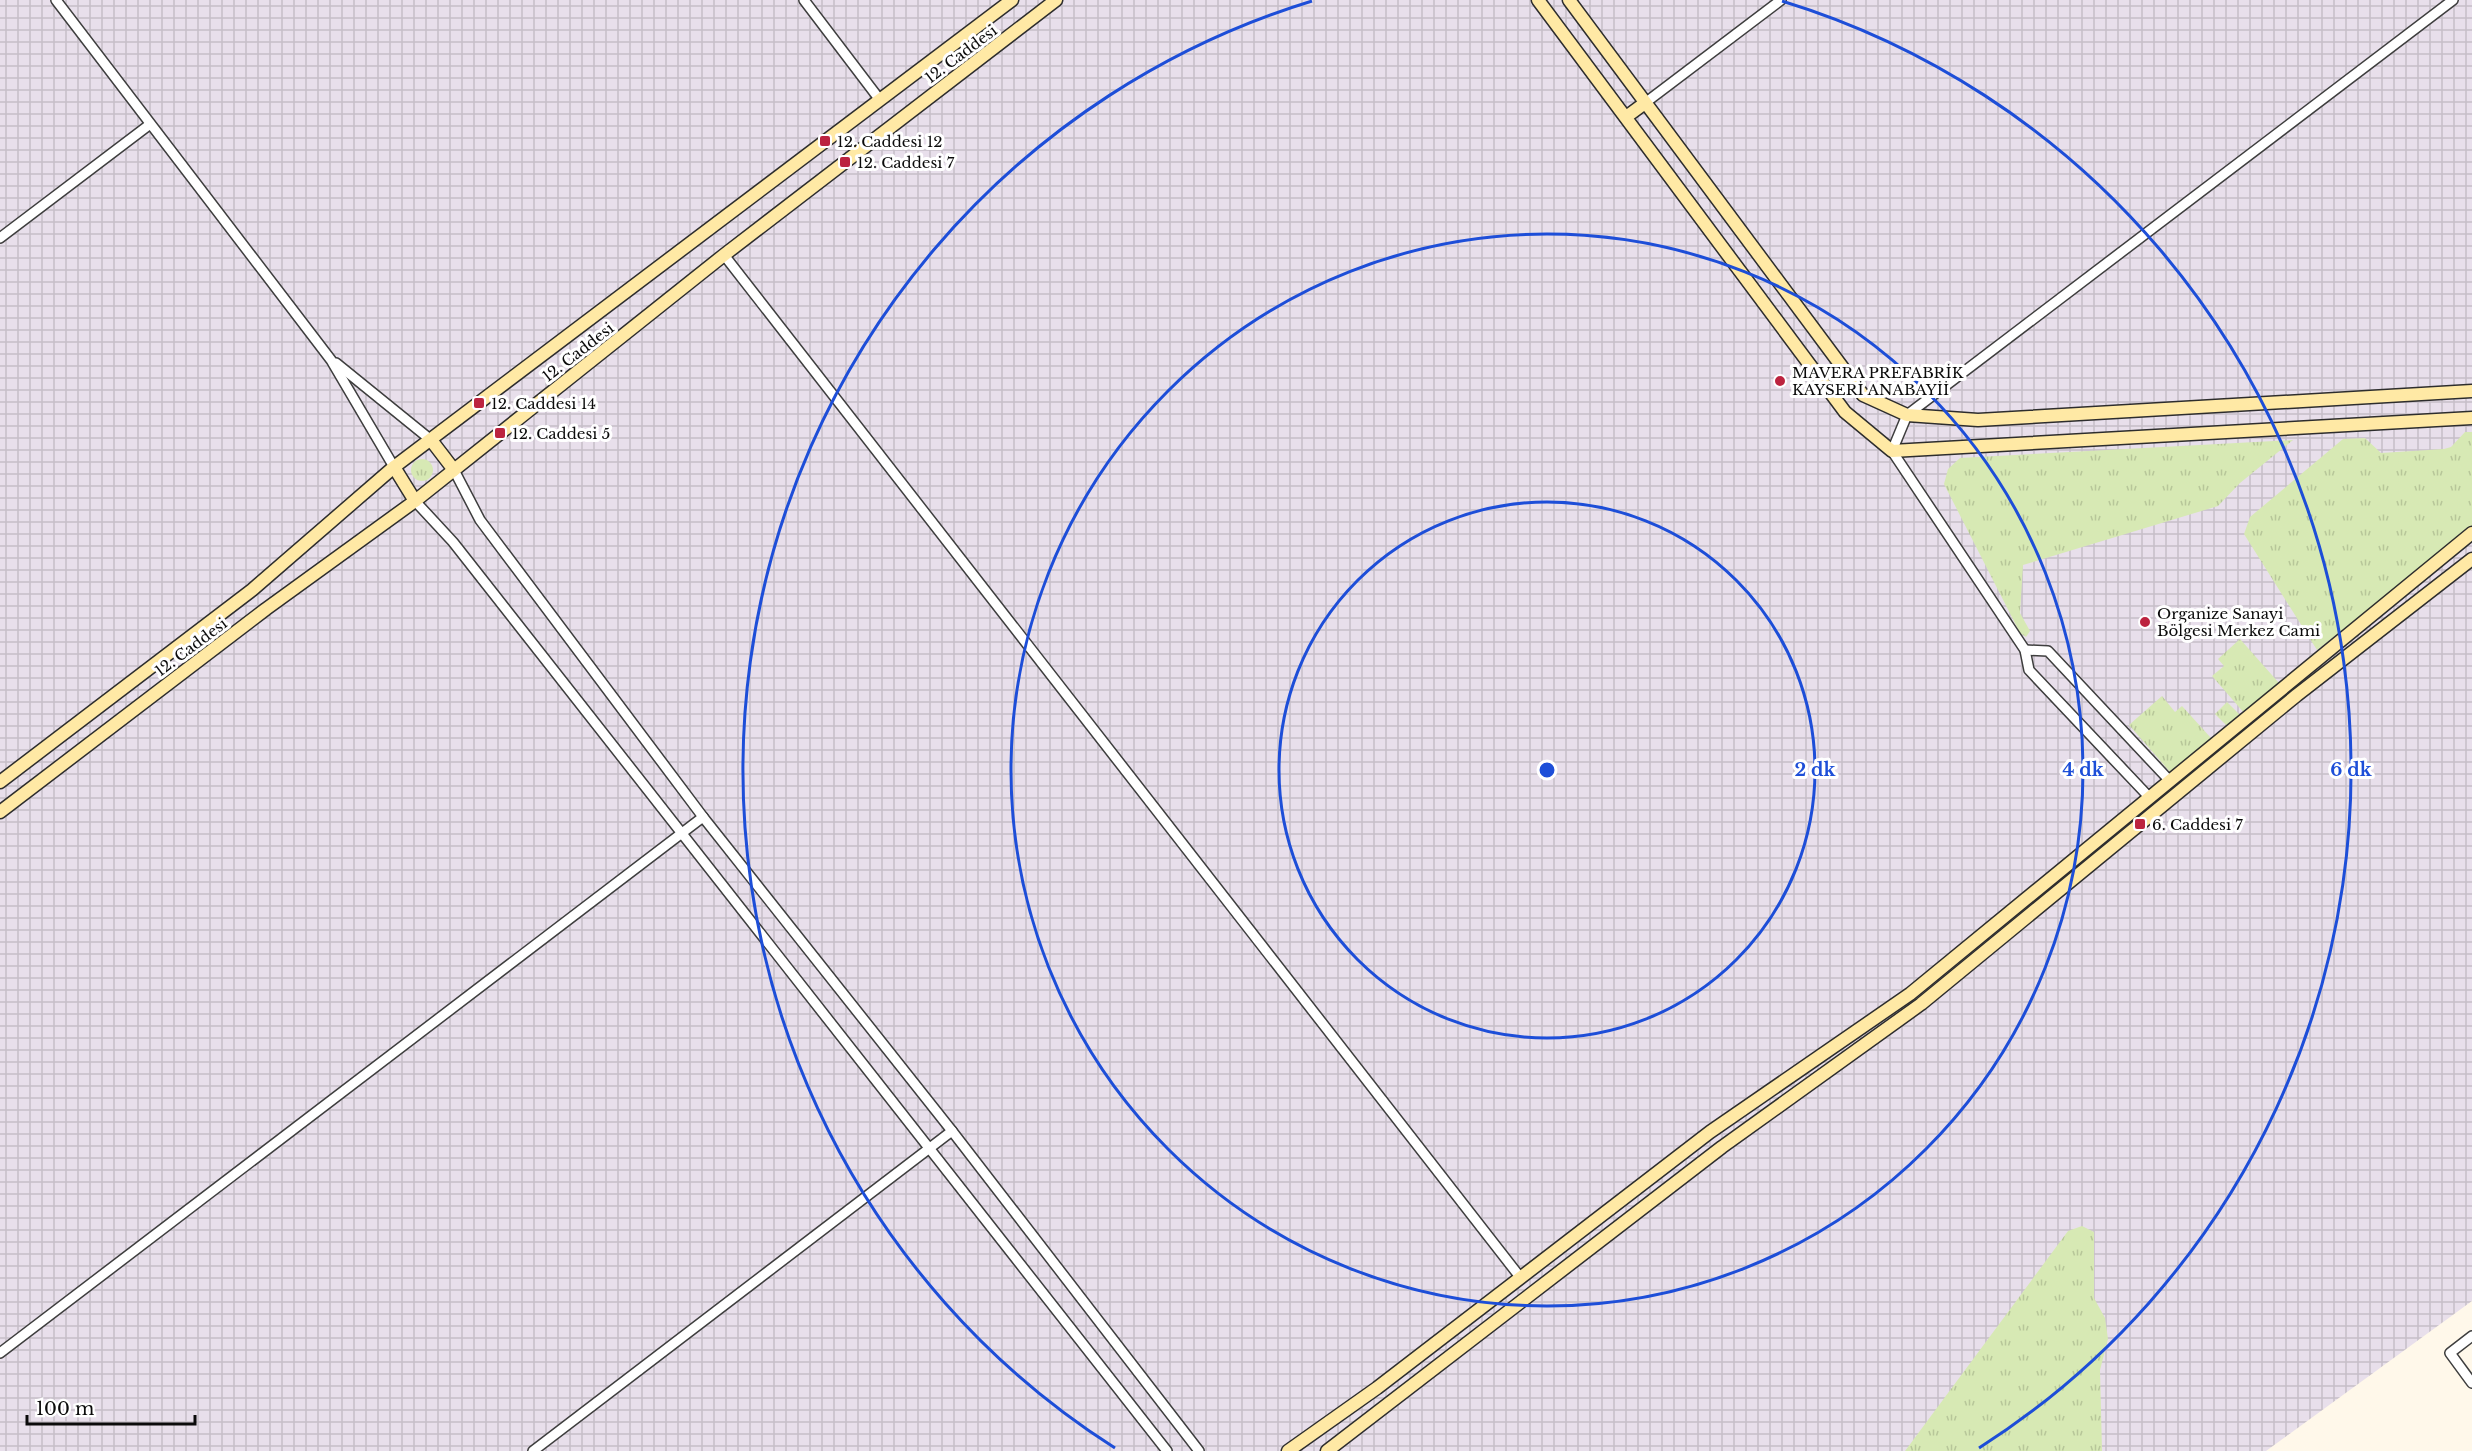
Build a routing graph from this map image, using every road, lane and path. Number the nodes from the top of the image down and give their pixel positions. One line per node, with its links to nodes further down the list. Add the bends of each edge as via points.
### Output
1 (56, 0): 12 (street)
2 (804, 0): 9 (street)
3 (1012, 0): 9 (street, 12. Caddesi)
4 (1056, 0): 14 (street, 12. Caddesi)
5 (1538, 0): 11 (street)
6 (1569, 0): 10 (street)
7 (1781, 0): 10 (street)
8 (2453, 0): 17 (street)
9 (880, 100): 19 (street, 12. Caddesi)
10 (1645, 103): 11 (street); 17 (street, via 1863,395)
11 (1626, 117): 20 (street, via 1845,412)
12 (149, 125): 13 (street); 15 (street)
13 (0, 238)
14 (724, 255): 22 (street, 12. Caddesi); 35 (street)
15 (331, 360): 19 (street); 21 (street)
16 (2472, 391): 17 (street, via 1978,420)
17 (1906, 415): 20 (street)
18 (2472, 418): 20 (street)
19 (431, 440): 21 (street, 12. Caddesi); 22 (street)
20 (1892, 451): 26 (street)
21 (394, 467): 23 (street); 28 (street, 12. Caddesi, via 252,590)
22 (454, 470): 23 (street, 12. Caddesi); 31 (street, via 480,520)
23 (415, 501): 30 (street, 12. Caddesi); 32 (street, via 453,542)
24 (2472, 534): 27 (street)
25 (2472, 559): 43 (street, via 2297,695 1921,1004 1722,1147)
26 (2025, 650): 27 (street, via 2048,651); 29 (street, via 2029,670)
27 (2170, 781): 29 (street)
28 (0, 782)
29 (2150, 798): 35 (street, via 1910,994 1710,1132)
30 (0, 812)
31 (703, 817): 32 (street); 33 (street)
32 (683, 832): 34 (street); 37 (street)
33 (952, 1131): 34 (street); 41 (street)
34 (931, 1148): 39 (street); 40 (street)
35 (1520, 1277): 42 (street)
36 (2472, 1336): 38 (street, via 2450,1353)
37 (0, 1353)
38 (2472, 1383)
39 (533, 1451)
40 (1167, 1451)
41 (1199, 1451)
42 (1288, 1451)
43 (1327, 1451)

